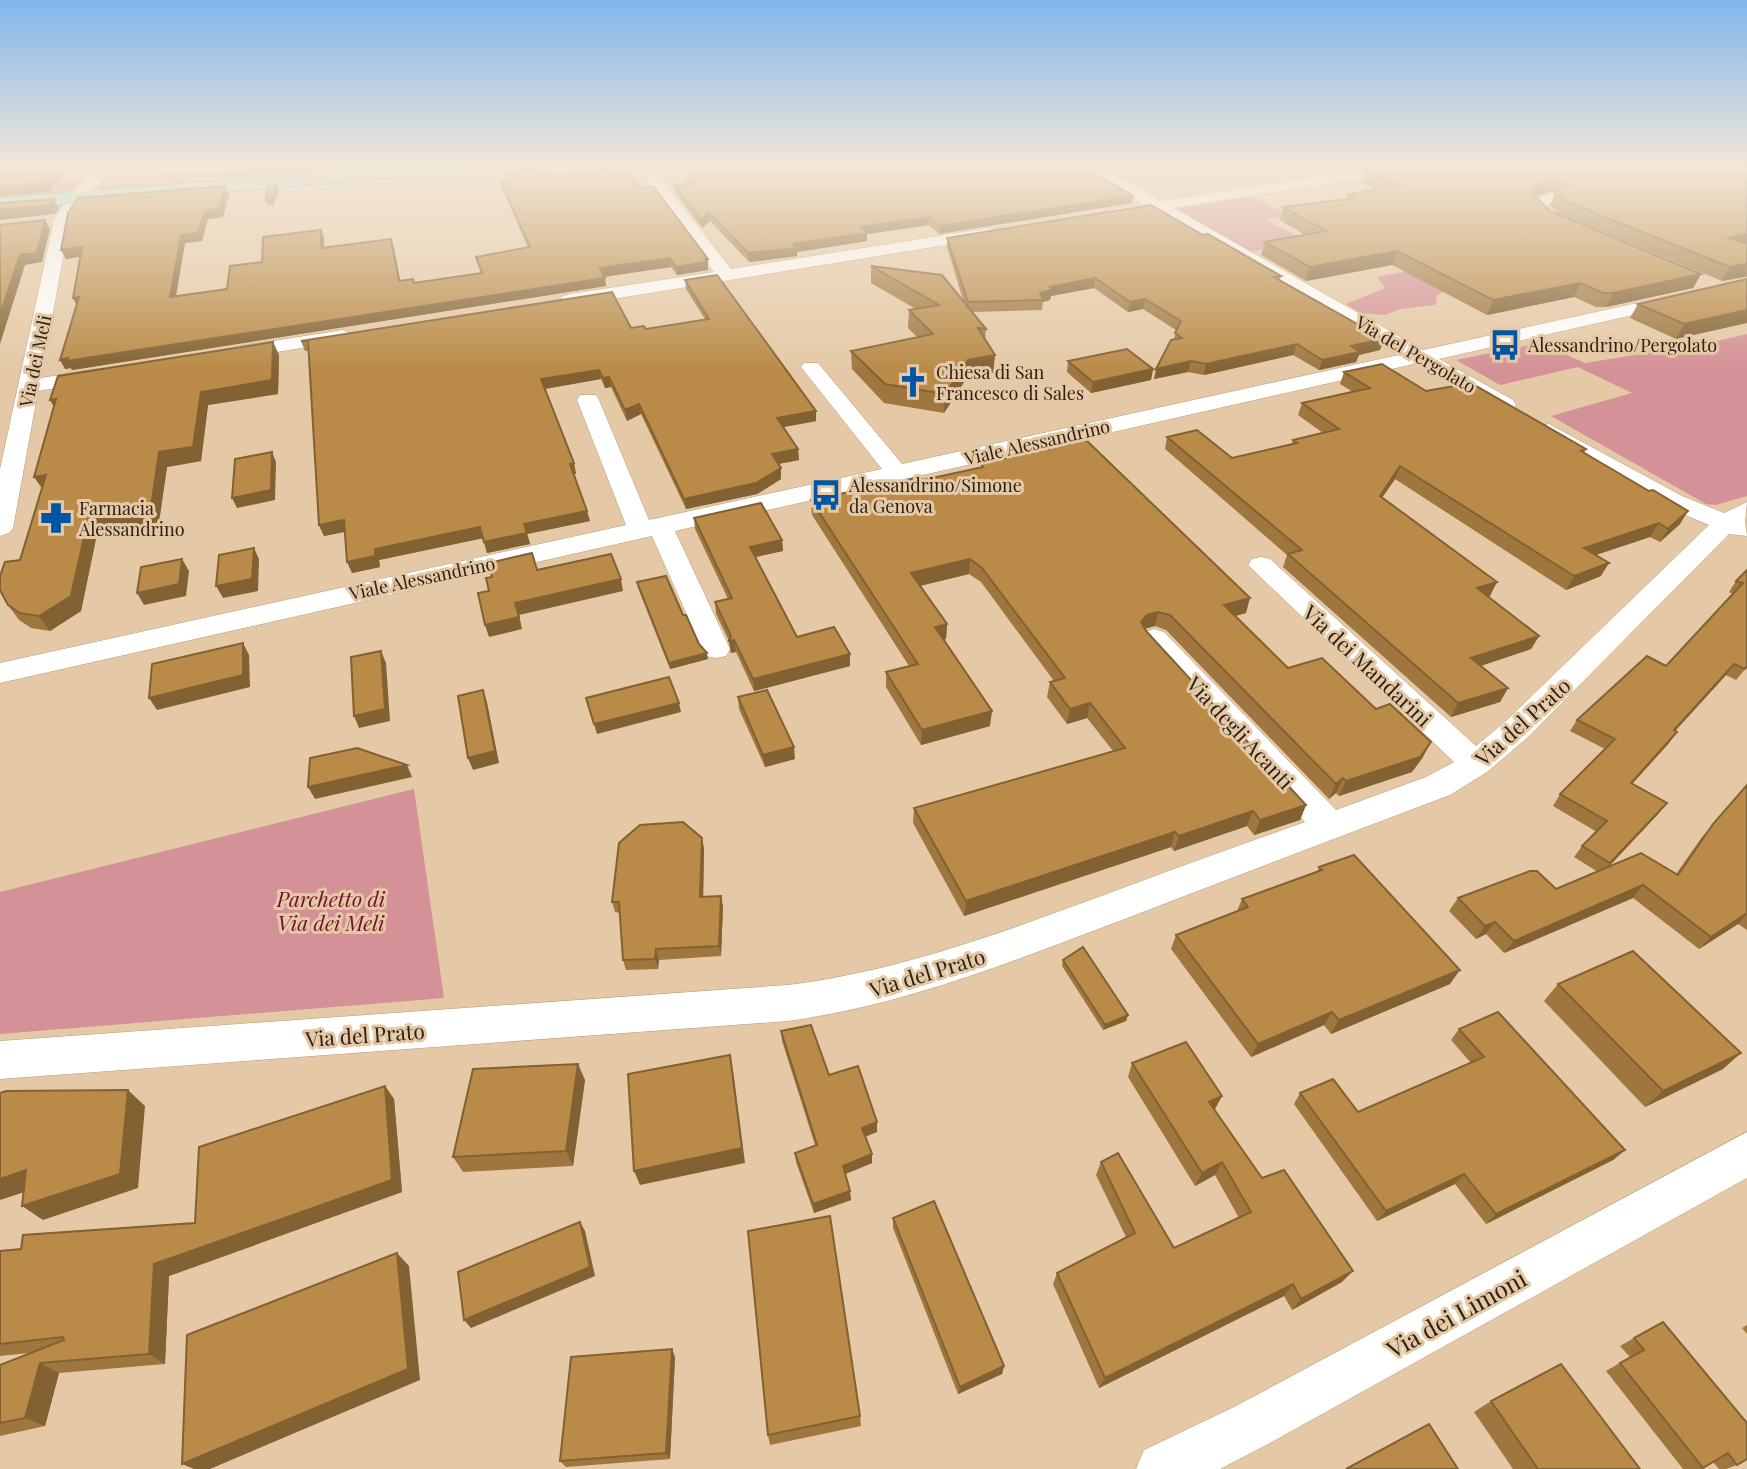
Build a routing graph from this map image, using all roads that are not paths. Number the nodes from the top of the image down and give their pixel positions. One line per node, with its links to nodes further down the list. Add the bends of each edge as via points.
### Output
1 (54, 235): 15 (street, Via dei Meli)
2 (703, 235): 5 (street)
3 (979, 235): 5 (street)
4 (1207, 235): 12 (street, Via del Pergolato)
5 (740, 278): 9 (street)
6 (1696, 279): 8 (street)
7 (1747, 284): 8 (street, Viale Alessandrino)
8 (1721, 290): 12 (street, Viale Alessandrino)
9 (548, 304)
10 (357, 334): 11 (street)
11 (221, 356)
12 (1422, 356): 17 (street, Viale Alessandrino); 18 (street, Via del Pergolato, via 1662,495)
13 (811, 367): 17 (street)
14 (112, 373): 15 (street)
15 (31, 386): 19 (street, Via dei Meli)
16 (587, 400): 20 (street)
17 (897, 473): 20 (street, Viale Alessandrino)
18 (1739, 522): 25 (street, Via del Prato)
19 (0, 528)
20 (651, 528): 23 (street); 24 (street, Viale Alessandrino)
21 (1261, 565): 25 (street, Via dei Mandarini)
22 (1154, 638): 26 (street, Via degli Acanti)
23 (716, 649)
24 (0, 673)
25 (1476, 764): 26 (street, Via del Prato, via 1420,795)
26 (1329, 825): 27 (street, Via del Prato, via 991,953 833,998)
27 (0, 1060)
28 (1747, 1154): 29 (street, Via dei Limoni)
29 (1163, 1469)

